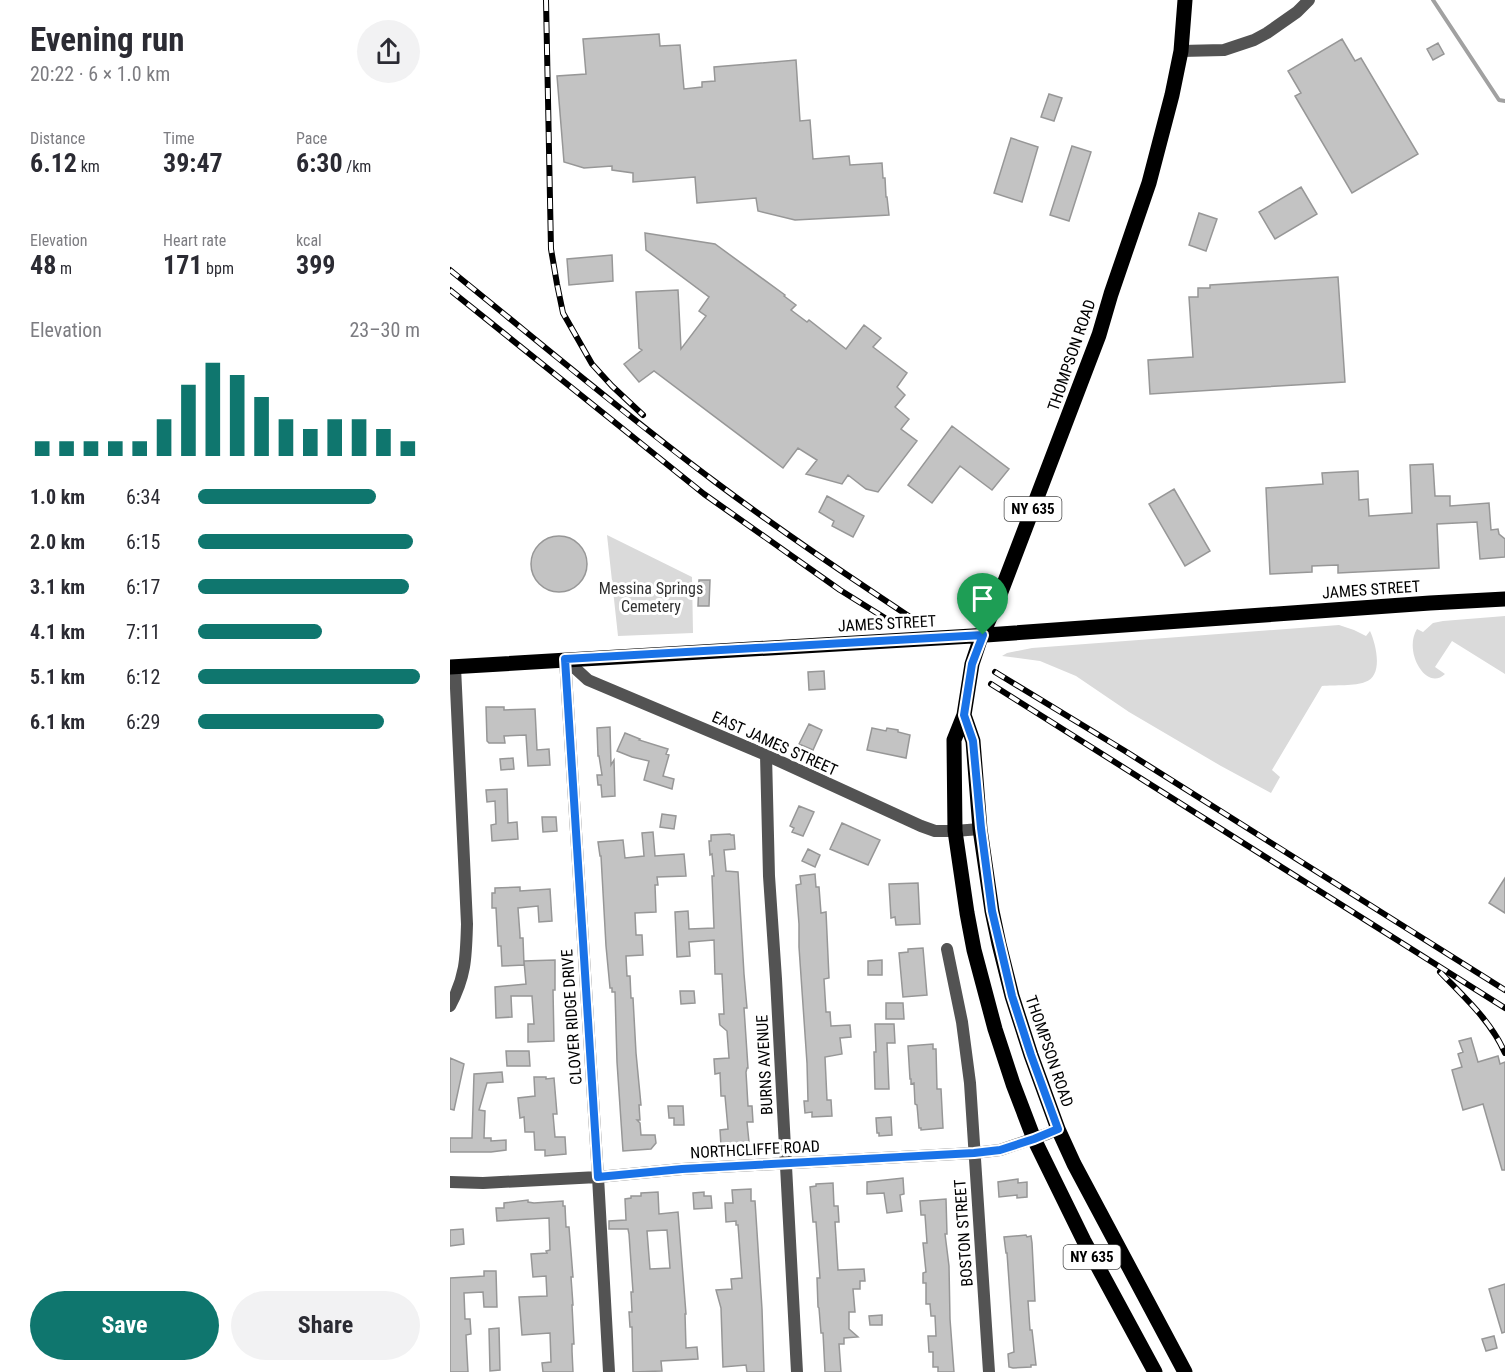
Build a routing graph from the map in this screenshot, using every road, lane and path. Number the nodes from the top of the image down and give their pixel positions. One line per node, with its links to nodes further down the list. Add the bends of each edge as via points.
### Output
1 (1185, 0): 3 (main road, THOMPSON ROAD / NY 635)
2 (1309, 0): 3 (street, via 1261,38 1224,50)
3 (1181, 51): 5 (main road, THOMPSON ROAD / NY 635, via 1149,183 1099,335)
4 (1505, 599): 5 (main road, JAMES STREET)
5 (983, 635): 6 (main road, JAMES STREET); 8 (main road, THOMPSON ROAD / NY 635, via 972,664)
6 (565, 659): 7 (main road, JAMES STREET); 9 (street, EAST JAMES STREET, via 588,680); 18 (street, CLOVER RIDGE DRIVE)
7 (452, 667): 13 (street, via 467,936 465,965)
8 (964, 715): 10 (main road, THOMPSON ROAD / NY 635, via 973,741); 11 (main road, THOMPSON ROAD / NY 635, via 954,740)
9 (766, 755): 11 (street, EAST JAMES STREET, via 935,831); 17 (street, BURNS AVENUE, via 768,876)
10 (981, 828): 11 (street, EAST JAMES STREET); 14 (main road, THOMPSON ROAD / NY 635, via 992,911 1012,996)
11 (955, 831): 15 (main road, THOMPSON ROAD / NY 635, via 967,913 994,1029)
12 (947, 949): 16 (street, BOSTON STREET, via 962,1022)
13 (450, 1006)
14 (1058, 1129): 15 (street, NORTHCLIFFE ROAD); 24 (main road, THOMPSON ROAD / NY 635)
15 (1034, 1139): 16 (street, NORTHCLIFFE ROAD); 23 (main road, THOMPSON ROAD / NY 635)
16 (974, 1153): 17 (street, NORTHCLIFFE ROAD); 22 (street, BOSTON STREET)
17 (786, 1164): 18 (street, NORTHCLIFFE ROAD); 21 (street, BURNS AVENUE)
18 (598, 1177): 19 (street, NORTHCLIFFE ROAD); 20 (street, CLOVER RIDGE DRIVE)
19 (450, 1182)
20 (609, 1372)
21 (797, 1372)
22 (989, 1372)
23 (1155, 1372)
24 (1185, 1372)

